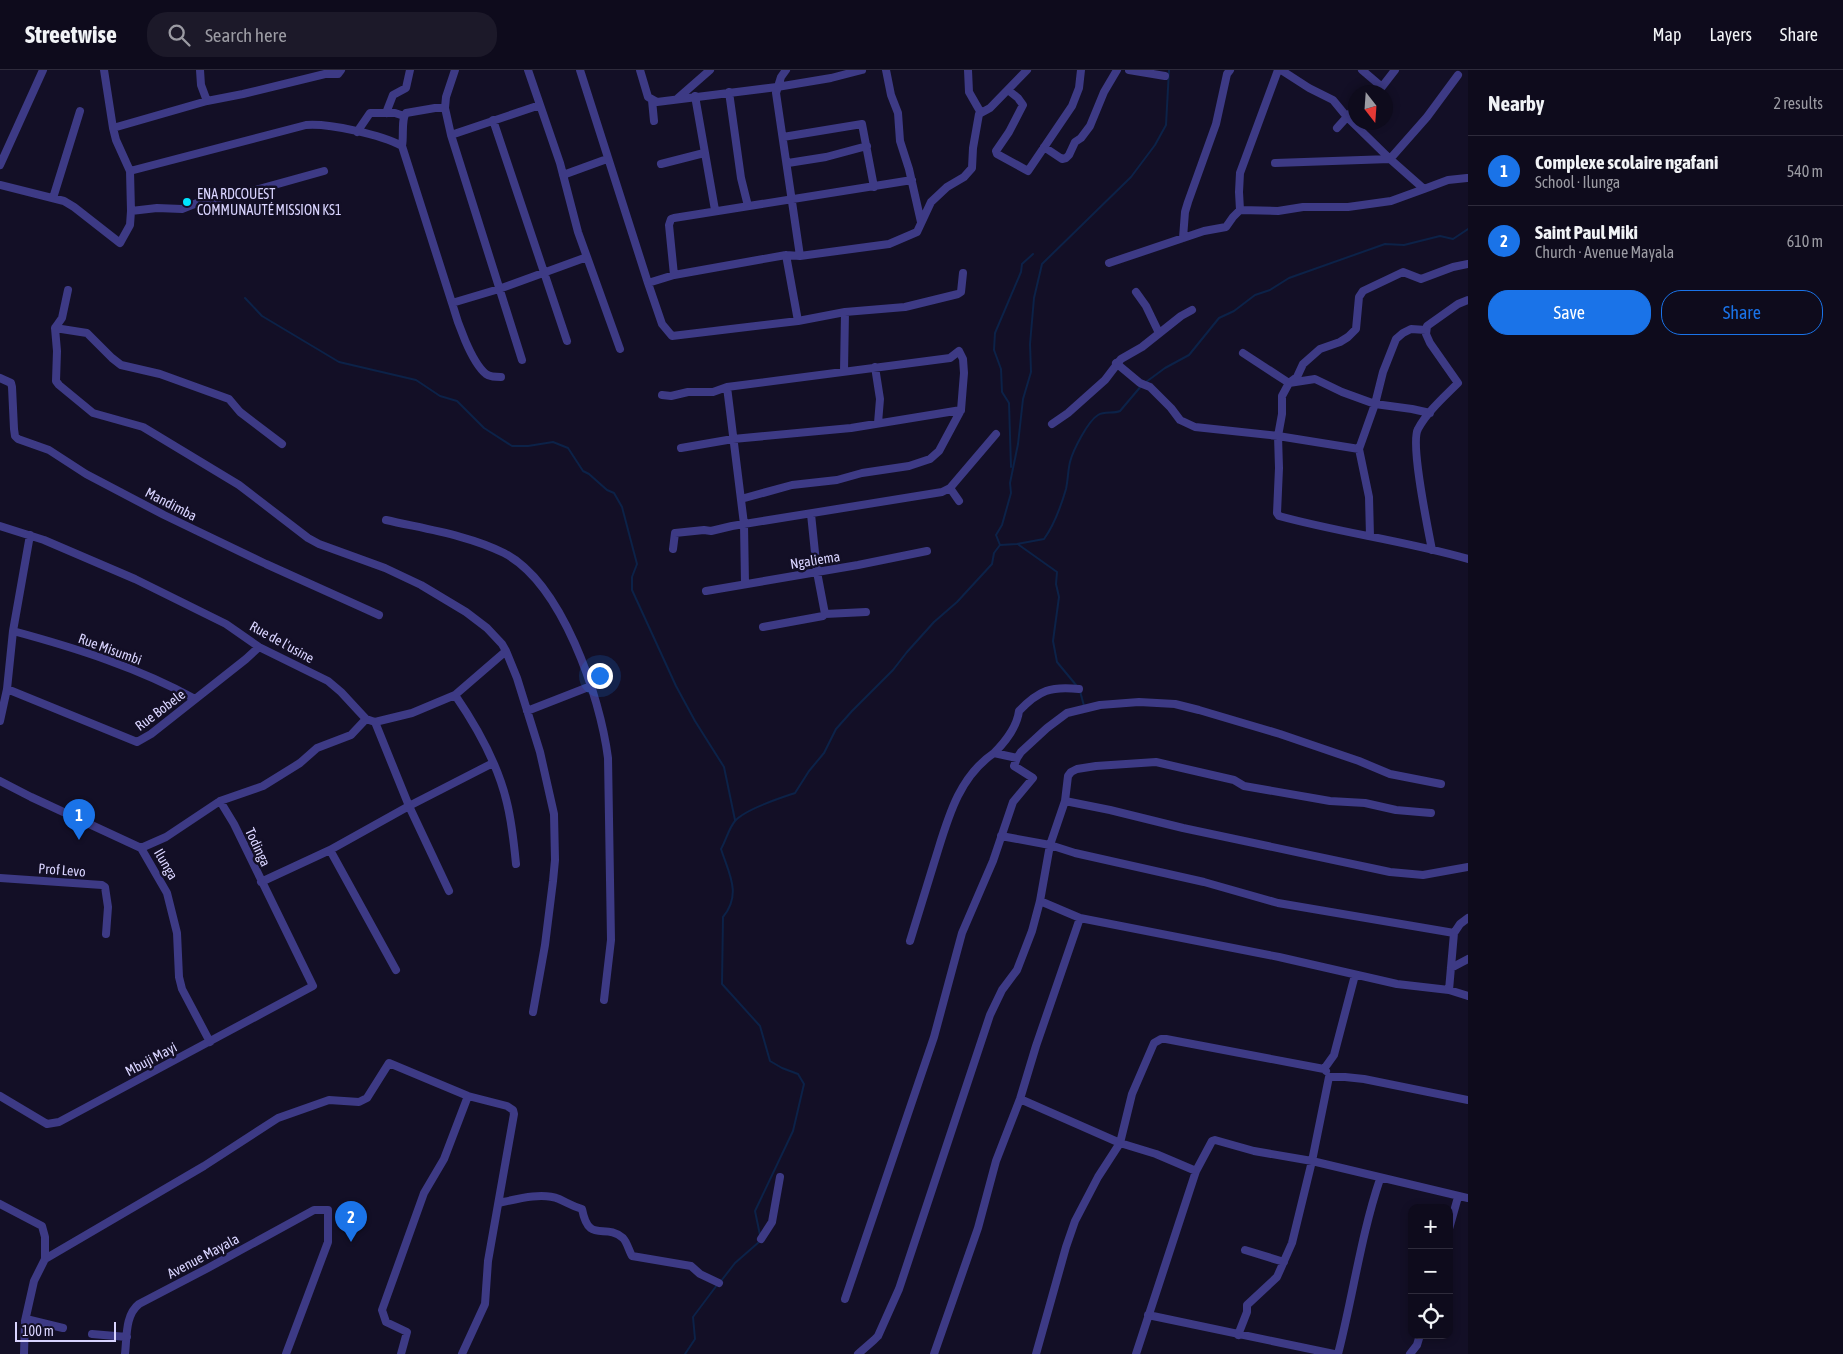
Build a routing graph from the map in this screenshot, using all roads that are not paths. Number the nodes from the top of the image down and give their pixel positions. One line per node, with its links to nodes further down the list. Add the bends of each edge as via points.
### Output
1 (43, 70): 57 (street)
2 (104, 70): 43 (street)
3 (200, 70): 33 (street, via 200,85)
4 (341, 70): 33 (street, via 338,74 325,74)
5 (410, 70): 37 (street, via 406,88 393,94)
6 (455, 70): 35 (street)
7 (528, 70): 34 (street)
8 (580, 70): 53 (street)
9 (640, 70): 31 (street, via 648,97)
10 (710, 70): 32 (street)
11 (786, 70): 27 (street)
12 (862, 70): 27 (street)
13 (886, 70): 62 (street, via 898,113 900,141)
14 (968, 70): 38 (street, via 969,92)
15 (1027, 70): 28 (street)
16 (1081, 70): 50 (street, via 1072,106)
17 (1117, 70): 50 (street, via 1090,126 1066,158 1062,159)
18 (1129, 70): 24 (street)
19 (1230, 70): 73 (street, via 1216,124 1187,207)
20 (1279, 70): 40 (street, via 1333,100); 70 (street, via 1240,173)
21 (1362, 70): 25 (street)
22 (1394, 70): 26 (street)
23 (1458, 75): 52 (street, via 1428,118)
24 (1165, 76)
25 (1376, 85)
26 (1384, 85)
27 (777, 87): 29 (street); 47 (street)
28 (1008, 90): 38 (street); 50 (street, via 1023,105 997,154 1028,171)
29 (729, 92): 30 (street); 68 (street)
30 (695, 96): 32 (street); 51 (street)
31 (652, 100): 32 (street); 42 (street)
32 (676, 100)
33 (207, 101): 43 (street)
34 (540, 105): 41 (street); 60 (street)
35 (445, 108): 39 (street, via 412,111); 46 (street)
36 (80, 110): 66 (street)
37 (386, 113): 39 (street); 45 (street, via 370,113)
38 (981, 113): 72 (street, via 975,129 972,168 935,197)
39 (404, 116): 48 (street)
40 (1347, 116): 44 (street); 52 (street)
41 (493, 120): 46 (street); 79 (street)
42 (654, 121)
43 (113, 128): 59 (street)
44 (1337, 128)
45 (357, 132): 48 (street); 59 (street, via 306,125)
46 (451, 135): 83 (street)
47 (784, 138): 49 (street, via 862,124); 54 (street)
48 (402, 146): 87 (street)
49 (867, 146): 54 (street); 64 (street)
50 (1044, 147)
51 (704, 153): 56 (street); 69 (street)
52 (1390, 158): 55 (street); 65 (street)
53 (607, 159): 60 (street); 82 (street)
54 (788, 163): 67 (street)
55 (1275, 163)
56 (661, 164)
57 (0, 166)
58 (324, 170): 71 (street, via 182,209)
59 (130, 171): 71 (street)
60 (563, 175): 76 (street)
61 (1467, 178): 65 (street, via 1448,180)
62 (912, 180): 64 (street); 72 (street)
63 (0, 185): 66 (street)
64 (874, 188): 67 (street)
65 (1424, 189): 70 (street, via 1391,201 1348,207)
66 (53, 198): 71 (street, via 74,207 120,243 128,228)
67 (793, 198): 68 (street); 75 (street)
68 (748, 206): 69 (street)
69 (715, 210): 81 (street, via 674,218 669,222)
70 (1240, 210): 73 (street, via 1226,227)
71 (131, 212)
72 (921, 222): 75 (street, via 917,232 895,242)
73 (1183, 238): 77 (street)
74 (786, 255): 75 (street); 81 (street); 90 (street)
75 (800, 256)
76 (587, 257): 79 (street); 95 (street)
77 (1109, 263)
78 (1468, 264): 103 (street, via 1453,266 1421,279 1403,272 1363,291 1359,297 1356,329 1340,342 1320,349)
79 (544, 272): 83 (street); 94 (street)
80 (963, 273): 89 (street, via 958,294 905,307)
81 (674, 275): 82 (street)
82 (648, 283): 90 (street, via 662,324 672,336)
83 (499, 289): 87 (street); 97 (street)
84 (68, 290): 91 (street, via 62,318)
85 (1136, 292): 93 (street)
86 (1468, 300): 92 (street, via 1427,326)
87 (452, 303): 101 (street, via 464,338 478,364 486,374)
88 (1192, 310): 93 (street)
89 (845, 312): 90 (street); 100 (street)
90 (798, 320)
91 (55, 328): 114 (street, via 87,333 121,365 160,374 229,399 240,412); 139 (street, via 56,381 93,413 143,427 239,485 308,538 385,568 436,594 487,628)
92 (1426, 330): 106 (street, via 1411,329 1396,339 1379,383); 108 (street, via 1430,343 1458,383)
93 (1159, 333): 98 (street)
94 (567, 341)
95 (620, 349)
96 (1242, 353): 103 (street)
97 (522, 360)
98 (1116, 364): 110 (street, via 1106,380); 112 (street, via 1150,387 1180,420 1195,427)
99 (875, 367): 100 (street); 107 (street, via 950,358 959,351 964,373); 109 (street, via 880,399)
100 (844, 371): 104 (street)
101 (500, 377)
102 (0, 378): 135 (street, Mandimba, via 11,383 14,429 18,439 49,450 86,474 164,515)
103 (1289, 382): 106 (street, via 1315,379); 112 (street, via 1282,396)
104 (727, 387): 105 (street, via 713,392); 113 (street)
105 (662, 395)
106 (1375, 404): 108 (street); 116 (street)
107 (961, 410): 109 (street); 118 (street, via 939,451 930,459 909,466 792,485)
108 (1430, 413): 127 (street, via 1417,430 1416,441)
109 (878, 423): 113 (street)
110 (1052, 424)
111 (996, 434): 117 (street)
112 (1278, 436): 116 (street); 125 (street, via 1279,516)
113 (733, 439): 115 (street); 118 (street)
114 (282, 444)
115 (681, 448)
116 (1359, 449): 125 (street, via 1369,497)
117 (950, 488): 119 (street); 120 (street)
118 (741, 498): 122 (street)
119 (959, 501)
120 (811, 514): 122 (street); 130 (street)
121 (386, 520): 140 (street, via 481,543 505,554 526,570 543,587 564,622)
122 (744, 524): 126 (street, via 711,531 675,533); 131 (street)
123 (0, 526): 124 (street, Rue de l'usine)
124 (30, 535): 137 (street); 138 (street, Rue de l'usine, via 135,579 226,624)
125 (1370, 536): 127 (street)
126 (673, 549)
127 (1432, 550): 129 (street)
128 (927, 552): 130 (street, Ngaliema)
129 (1468, 559)
130 (817, 572): 131 (street, Ngaliema); 134 (street)
131 (745, 584): 132 (street, Ngaliema)
132 (706, 591)
133 (866, 612): 134 (street)
134 (825, 614): 136 (street)
135 (379, 615)
136 (763, 627)
137 (13, 631): 141 (street); 144 (street, Rue Misumbi, via 128,668)
138 (259, 646): 144 (street, Rue Bobele); 146 (street, Rue de l'usine, via 328,681)
139 (506, 652): 143 (street); 145 (street)
140 (591, 686): 145 (street); 180 (street, via 608,758 611,940)
141 (7, 689): 144 (street, Rue Bobele, via 138,742); 147 (street)
142 (1079, 689): 149 (street, via 1051,688 1032,699 1019,710 1018,720 1008,738)
143 (455, 695): 148 (street, via 412,713); 151 (street, via 477,729)
144 (196, 699)
145 (527, 711): 181 (street, via 540,752 555,832 553,881)
146 (366, 719): 148 (street, Rue de l'usine); 154 (street, via 351,735 317,748 263,786)
147 (0, 721)
148 (375, 722): 156 (street)
149 (994, 753): 150 (street); 172 (street, via 966,780 951,808)
150 (1016, 758): 153 (street, via 1047,728 1073,710 1130,703 1175,704 1280,734 1390,774); 158 (street, via 1014,766 1033,778 1012,802)
151 (493, 763): 156 (street); 162 (street, via 507,802)
152 (0, 781): 160 (street, Ilunga)
153 (1441, 784)
154 (220, 801): 160 (street, via 166,837); 165 (street, Todinga)
155 (1065, 801): 157 (street, via 1068,776 1077,769 1156,762 1234,780 1244,786 1330,801); 159 (street); 163 (street, via 1390,872 1423,875)
156 (409, 806): 161 (street); 166 (street)
157 (1431, 812)
158 (1001, 836): 159 (street); 204 (street, via 962,933 934,1037)
159 (1050, 845): 167 (street); 170 (street, via 1278,903)
160 (142, 848): 182 (street, Ilunga, via 168,893 177,933 182,989)
161 (330, 850): 165 (street); 175 (street)
162 (516, 864)
163 (1468, 867)
164 (0, 878): 171 (street, Prof Levo, via 102,885 108,907)
165 (261, 882): 177 (street, Todinga)
166 (449, 892)
167 (1040, 901): 168 (street); 217 (street, via 1017,970 1002,990 990,1015 899,1289 878,1336)
168 (1080, 918): 176 (street); 187 (street)
169 (1468, 918): 170 (street)
170 (1454, 933): 174 (street)
171 (106, 934)
172 (910, 941)
173 (1468, 959): 174 (street)
174 (1451, 968): 178 (street)
175 (396, 970)
176 (1355, 975): 178 (street); 183 (street, via 1334,1054)
177 (313, 986): 182 (street, Mbuji Mayi)
178 (1449, 990): 179 (street)
179 (1468, 996)
180 (604, 1000)
181 (533, 1012)
182 (210, 1042): 185 (street, Mbuji Mayi, via 53,1124 47,1124)
183 (1324, 1068): 184 (street); 189 (street, via 1157,1040 1132,1094)
184 (1329, 1078): 188 (street, via 1364,1079); 190 (street)
185 (0, 1096)
186 (468, 1096): 196 (street, via 513,1110); 201 (street, via 388,1063 368,1098 359,1102 329,1100 278,1118 195,1172); 215 (street, via 444,1159 424,1193 382,1310 386,1322 407,1332)
187 (1020, 1099): 189 (street); 218 (street, via 996,1161 978,1228)
188 (1468, 1100)
189 (1120, 1143): 191 (street); 219 (street, via 1075,1221)
190 (1312, 1161): 191 (street, via 1215,1140); 193 (street); 202 (street, via 1292,1243)
191 (1196, 1171): 205 (street)
192 (780, 1176): 199 (street, via 772,1222)
193 (1380, 1179): 194 (street); 222 (street)
194 (1458, 1197): 195 (street); 198 (street)
195 (1468, 1198)
196 (499, 1203): 203 (street, via 528,1196 558,1199 582,1209 584,1221 590,1228 600,1232 612,1231 624,1239 632,1256 691,1266); 216 (street, via 488,1261 485,1304)
197 (0, 1204): 201 (street, via 42,1226)
198 (1453, 1215)
199 (761, 1239)
200 (1244, 1250): 202 (street)
201 (45, 1259): 206 (street, via 34,1281)
202 (1284, 1262): 209 (street, via 1277,1278 1247,1305)
203 (719, 1283)
204 (845, 1299)
205 (1148, 1315): 209 (street); 220 (street)
206 (26, 1319): 207 (street); 212 (street)
207 (63, 1328)
208 (92, 1334): 210 (street)
209 (1238, 1335): 221 (street)
210 (127, 1338): 213 (street, Avenue Mayala); 214 (street, Avenue Mayala, via 129,1317 139,1304 314,1210 328,1210 328,1242)
211 (1419, 1339): 223 (street)
212 (24, 1354)
213 (125, 1354)
214 (286, 1354)
215 (400, 1354)
216 (462, 1354)
217 (858, 1354)
218 (934, 1354)
219 (1036, 1354)
220 (1136, 1354)
221 (1334, 1354)
222 (1338, 1354)
223 (1410, 1354)

